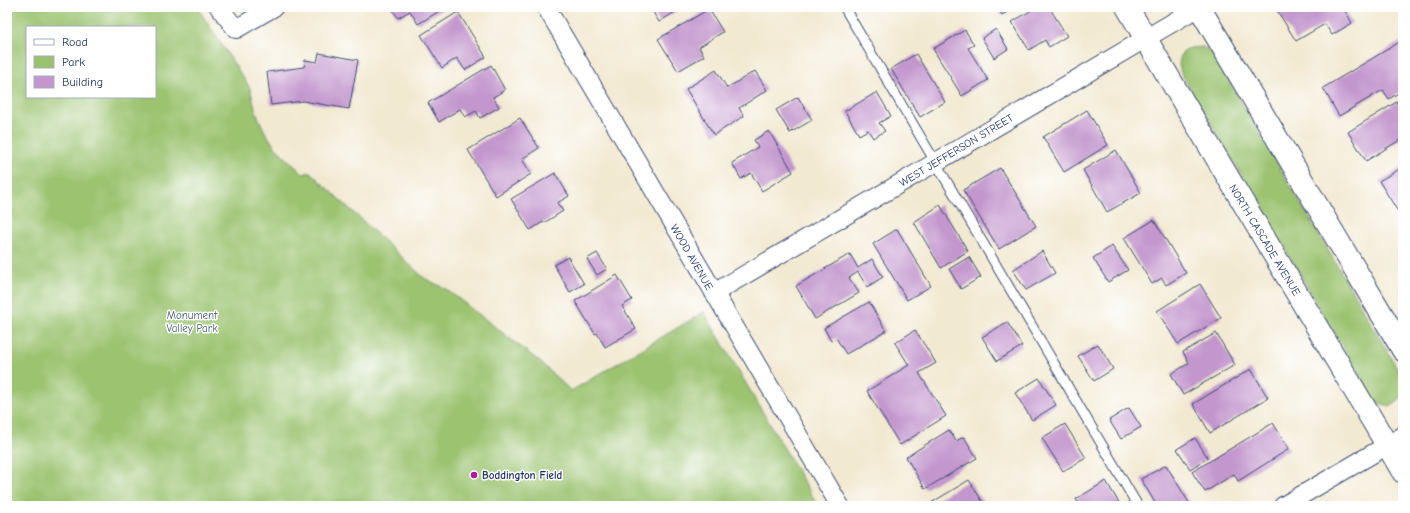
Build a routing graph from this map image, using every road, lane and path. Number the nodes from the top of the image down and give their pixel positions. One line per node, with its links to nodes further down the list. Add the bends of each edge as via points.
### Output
1 (219, 7): 2 (street, via 236,29)
2 (274, 7)
3 (546, 7): 9 (street, WOOD AVENUE)
4 (844, 7): 8 (lane)
5 (1127, 7): 7 (main road, NORTH CASCADE AVENUE)
6 (1199, 7): 7 (street, WEST JEFFERSON STREET); 10 (main road)
7 (1145, 38): 8 (street, WEST JEFFERSON STREET); 11 (main road, NORTH CASCADE AVENUE)
8 (935, 162): 9 (street, WEST JEFFERSON STREET); 14 (lane)
9 (714, 293): 13 (street, WOOD AVENUE)
10 (1403, 350)
11 (1395, 441): 12 (main road, NORTH CASCADE AVENUE); 15 (street)
12 (1403, 472)
13 (840, 506)
14 (1138, 506)
15 (1283, 506)

